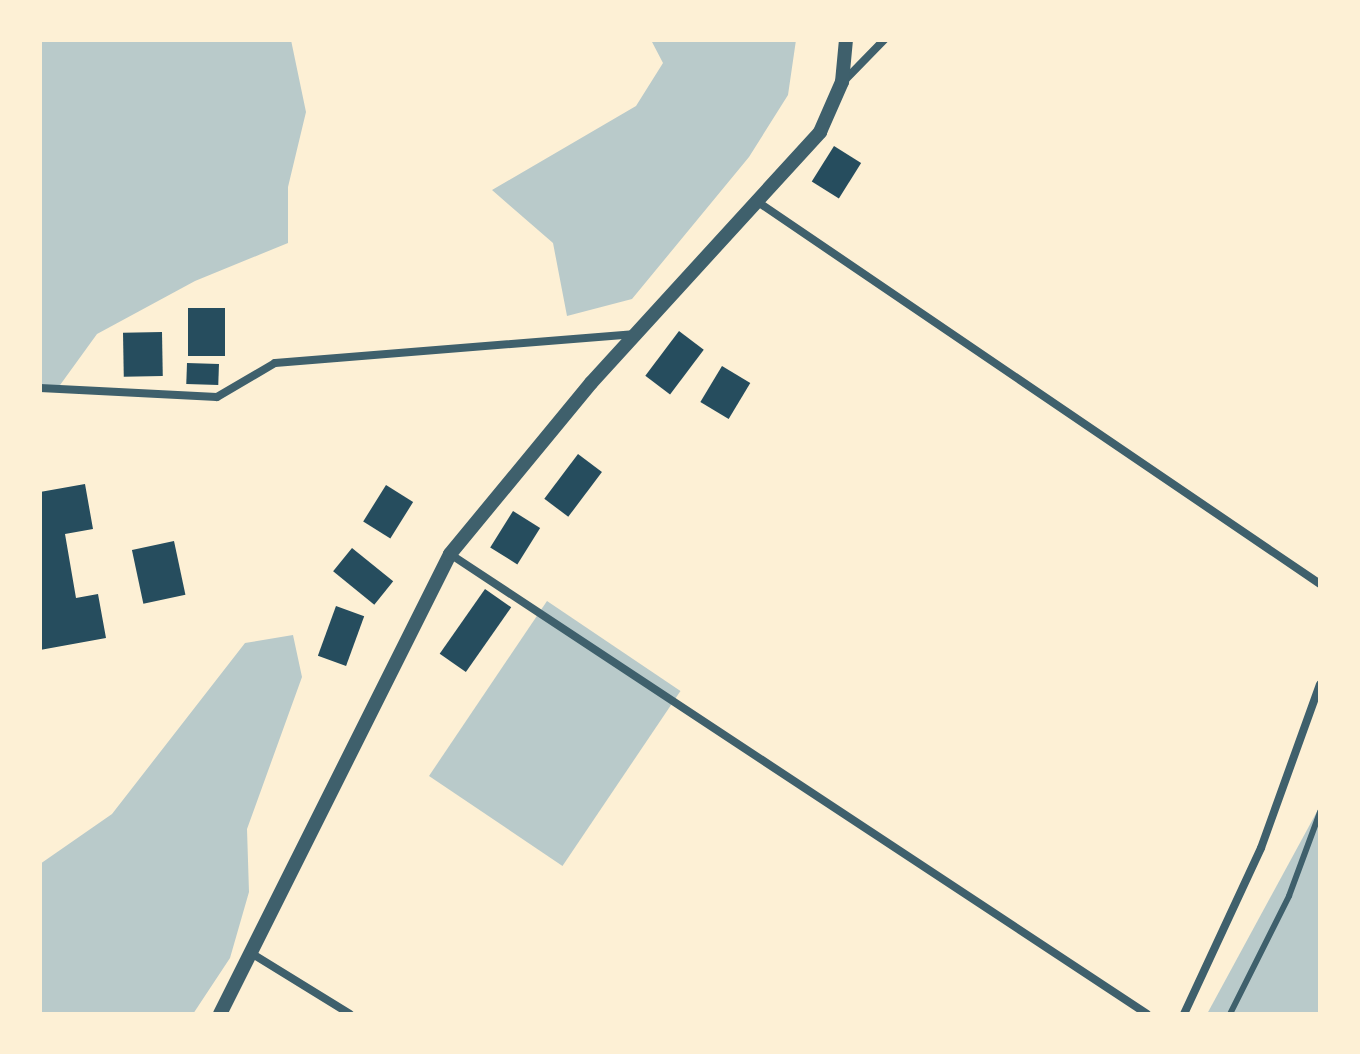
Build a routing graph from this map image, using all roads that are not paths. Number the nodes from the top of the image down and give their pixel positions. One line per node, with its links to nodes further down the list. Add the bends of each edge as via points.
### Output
1 (846, 40): 3 (street)
2 (884, 40): 3 (street)
3 (842, 82): 4 (street, via 820,132)
4 (754, 199): 5 (street); 8 (street)
5 (637, 334): 6 (street, via 275,363 217,397); 7 (street)
6 (40, 388)
7 (450, 554): 11 (street); 14 (street)
8 (1320, 584)
9 (1320, 684): 15 (street, via 1261,848)
10 (1320, 812): 16 (lane, via 1289,896)
11 (251, 953): 12 (street); 13 (street)
12 (220, 1014)
13 (350, 1014)
14 (1147, 1014)
15 (1184, 1014)
16 (1230, 1014)

